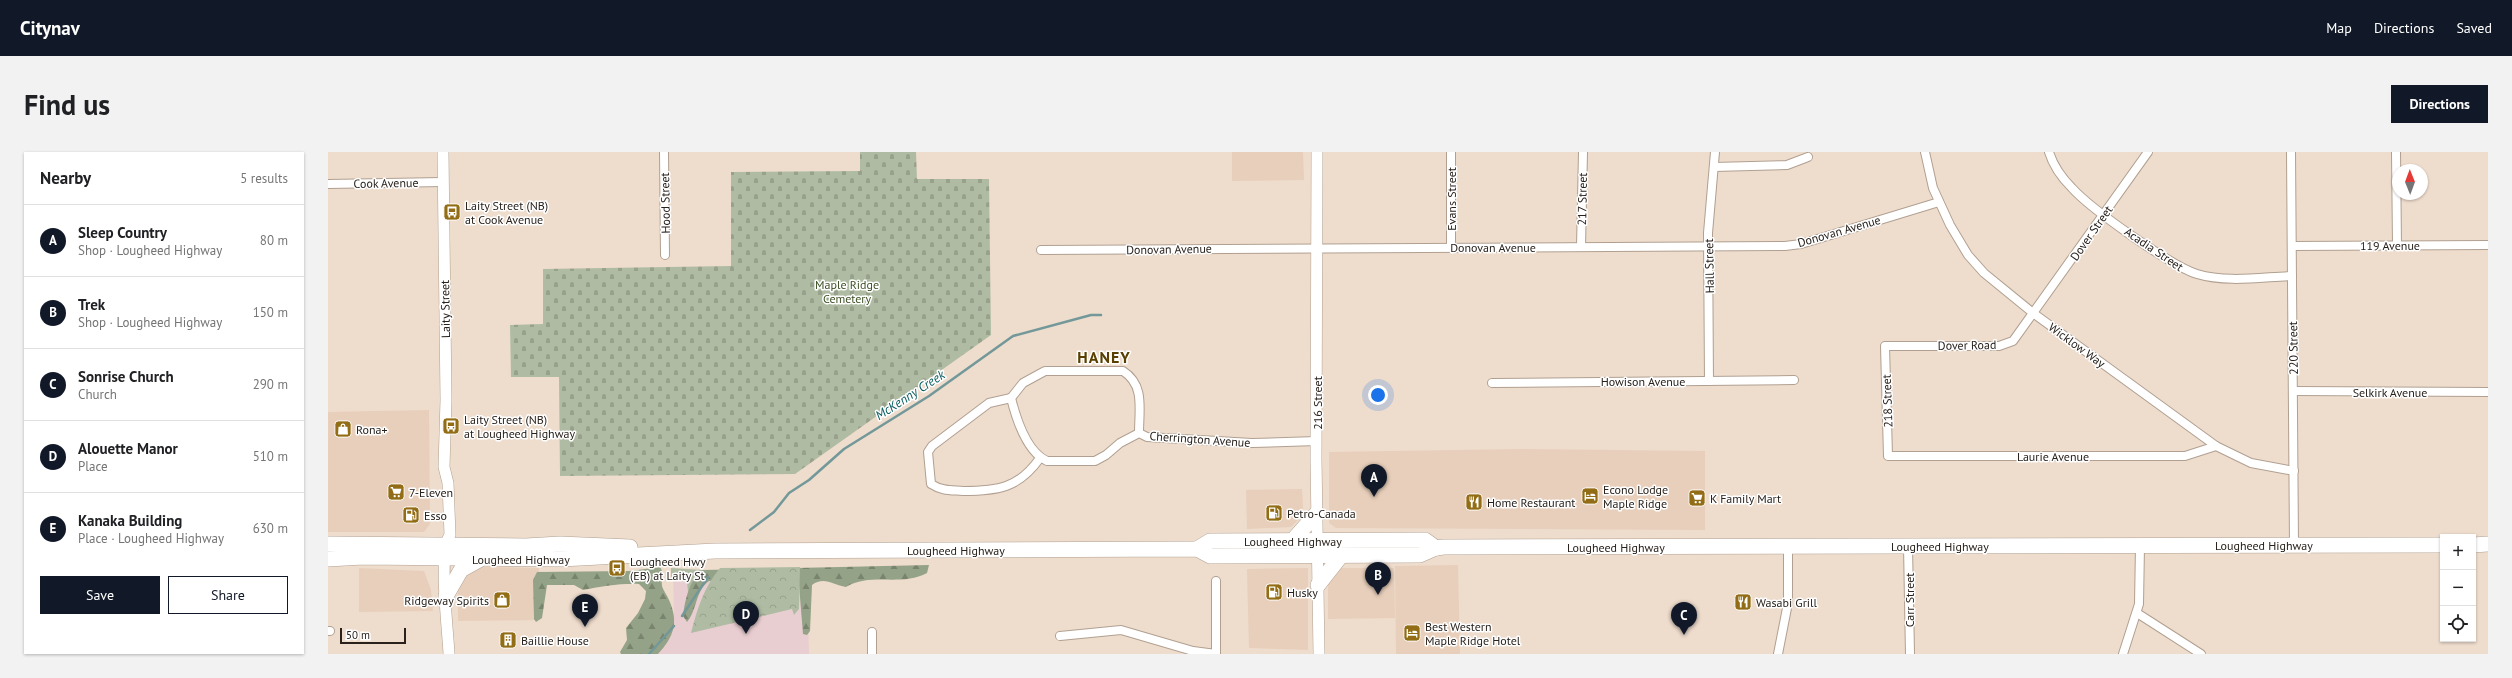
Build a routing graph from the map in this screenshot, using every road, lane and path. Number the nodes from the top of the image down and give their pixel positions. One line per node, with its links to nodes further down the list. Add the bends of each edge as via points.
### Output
1 (443, 152): 14 (street, Laity Street)
2 (664, 152): 26 (street, Hood Street)
3 (1317, 152): 22 (street, 216 Street)
4 (1451, 152): 23 (street, Evans Street)
5 (1583, 152): 24 (street, 217 Street)
6 (1715, 152): 13 (street, Hall Street)
7 (1926, 152): 16 (street, Wicklow Way)
8 (2049, 152): 17 (street, Acadia Street, via 2062,176 2073,189)
9 (2148, 152): 17 (street, Dover Street)
10 (2291, 152): 21 (street, 220 Street)
11 (2396, 152): 18 (street)
12 (1808, 157): 13 (street, via 1787,165)
13 (1714, 167): 20 (street, Hall Street)
14 (443, 182): 15 (street, Cook Avenue); 53 (street, Laity Street, via 446,400 444,467 440,481)
15 (328, 184)
16 (1939, 202): 20 (street, Donovan Avenue, via 1801,244); 28 (street, Wicklow Way, via 1958,240 1977,266)
17 (2104, 214): 27 (street, Acadia Street, via 2174,264 2199,275 2230,278); 28 (street, Dover Street)
18 (2397, 245): 19 (street, 119 Avenue); 21 (street, 119 Avenue)
19 (2488, 245)
20 (1709, 246): 24 (street, Donovan Avenue); 31 (street, Hall Street)
21 (2292, 246): 27 (street, 220 Street)
22 (1317, 247): 23 (street, Donovan Avenue); 25 (street, Donovan Avenue); 37 (street, 216 Street)
23 (1451, 247): 24 (street, Donovan Avenue)
24 (1581, 247)
25 (1041, 250)
26 (665, 255)
27 (2292, 276): 33 (street, 220 Street)
28 (2033, 313): 29 (street, Dover Road, via 2012,341 2006,344); 38 (street, Wicklow Way)
29 (1885, 346): 39 (street, 218 Street)
30 (1794, 380): 31 (street, Howison Avenue)
31 (1709, 381): 32 (street, Howison Avenue)
32 (1492, 383)
33 (2293, 391): 34 (street, Selkirk Avenue); 41 (street, 220 Street)
34 (2488, 392)
35 (1011, 398): 36 (street, via 1023,383 1044,371 1123,371 1133,378 1138,391); 40 (street, via 1016,416); 40 (street, via 989,403 932,446 928,452 931,484 940,490 996,490 1019,481)
36 (1139, 433): 37 (street, Cherrington Avenue, via 1147,437 1252,444); 40 (street, Cherrington Avenue, via 1120,443 1095,462 1047,461)
37 (1317, 441): 42 (street, 216 Street)
38 (2216, 446): 39 (street, Laurie Avenue, via 2185,456); 41 (street, Wicklow Way, via 2251,464)
39 (1888, 456)
40 (1040, 458)
41 (2294, 471): 48 (street, 220 Street)
42 (1318, 513): 43 (highway); 44 (street, 216 Street)
43 (1293, 540): 44 (highway, Lougheed Highway); 55 (highway, Lougheed Highway, via 1210,541)
44 (1318, 540): 54 (highway, Lougheed Highway, via 1424,540); 57 (street, 216 Street)
45 (328, 544): 53 (highway, Lougheed Highway)
46 (2476, 544): 47 (highway)
47 (2488, 544)
48 (2294, 545): 49 (highway, Lougheed Highway); 52 (highway, Lougheed Highway)
49 (2440, 545)
50 (1788, 546): 51 (highway, Lougheed Highway); 54 (highway, Lougheed Highway); 72 (street, via 1788,604)
51 (1908, 546): 52 (highway, Lougheed Highway); 73 (street, Carr Street)
52 (2140, 546): 64 (street, via 2141,591)
53 (446, 548): 56 (highway, Lougheed Highway, via 560,544); 59 (highway, Lougheed Highway); 60 (highway, Lougheed Highway); 63 (street, Laity Street)
54 (1436, 548): 58 (highway, Lougheed Highway, via 1420,555)
55 (1198, 549): 56 (highway, Lougheed Highway); 57 (highway, Lougheed Highway, via 1210,556)
56 (715, 551): 60 (highway, Lougheed Highway, via 561,559)
57 (1318, 556): 58 (highway, Lougheed Highway); 62 (street, 216 Street)
58 (1340, 557): 62 (highway)
59 (328, 559)
60 (482, 559): 63 (highway, via 461,570)
61 (1216, 581): 70 (street)
62 (1318, 585): 71 (street, 216 Street)
63 (446, 596): 68 (street, Laity Street)
64 (2137, 612): 74 (street); 75 (street)
65 (872, 632): 69 (street)
66 (1060, 636): 67 (street, via 1121,630)
67 (1193, 653): 70 (street)
68 (449, 654)
69 (872, 654)
70 (1216, 654)
71 (1319, 654)
72 (1778, 654)
73 (1910, 654)
74 (2123, 654)
75 (2201, 654)

